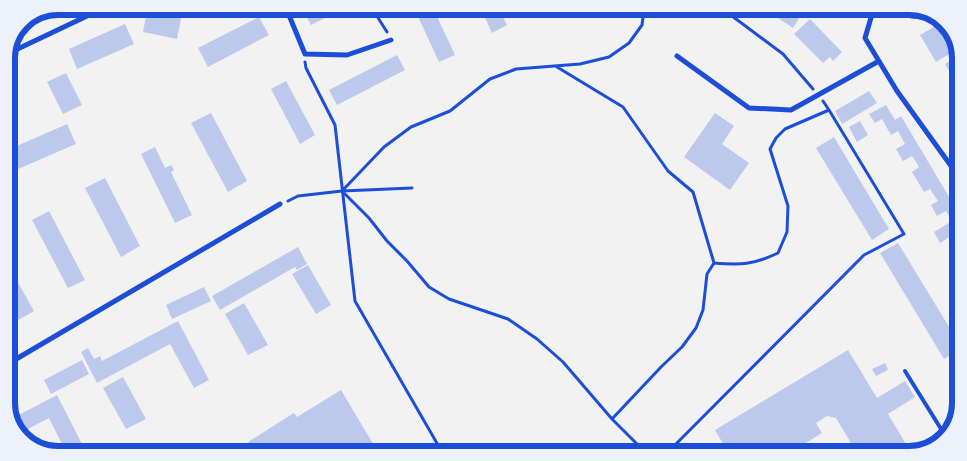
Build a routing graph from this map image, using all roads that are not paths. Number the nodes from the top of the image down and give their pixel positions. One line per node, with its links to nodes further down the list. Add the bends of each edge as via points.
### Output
1 (87, 15): 5 (street)
2 (289, 15): 4 (street, via 305,54 347,55)
3 (872, 15): 7 (street, via 866,38)
4 (391, 40)
5 (16, 50)
6 (677, 56): 7 (street, via 749,108 791,110)
7 (879, 61): 8 (street)
8 (952, 167)
9 (280, 204): 10 (street)
10 (15, 360)
11 (905, 371): 12 (lane)
12 (942, 430)

